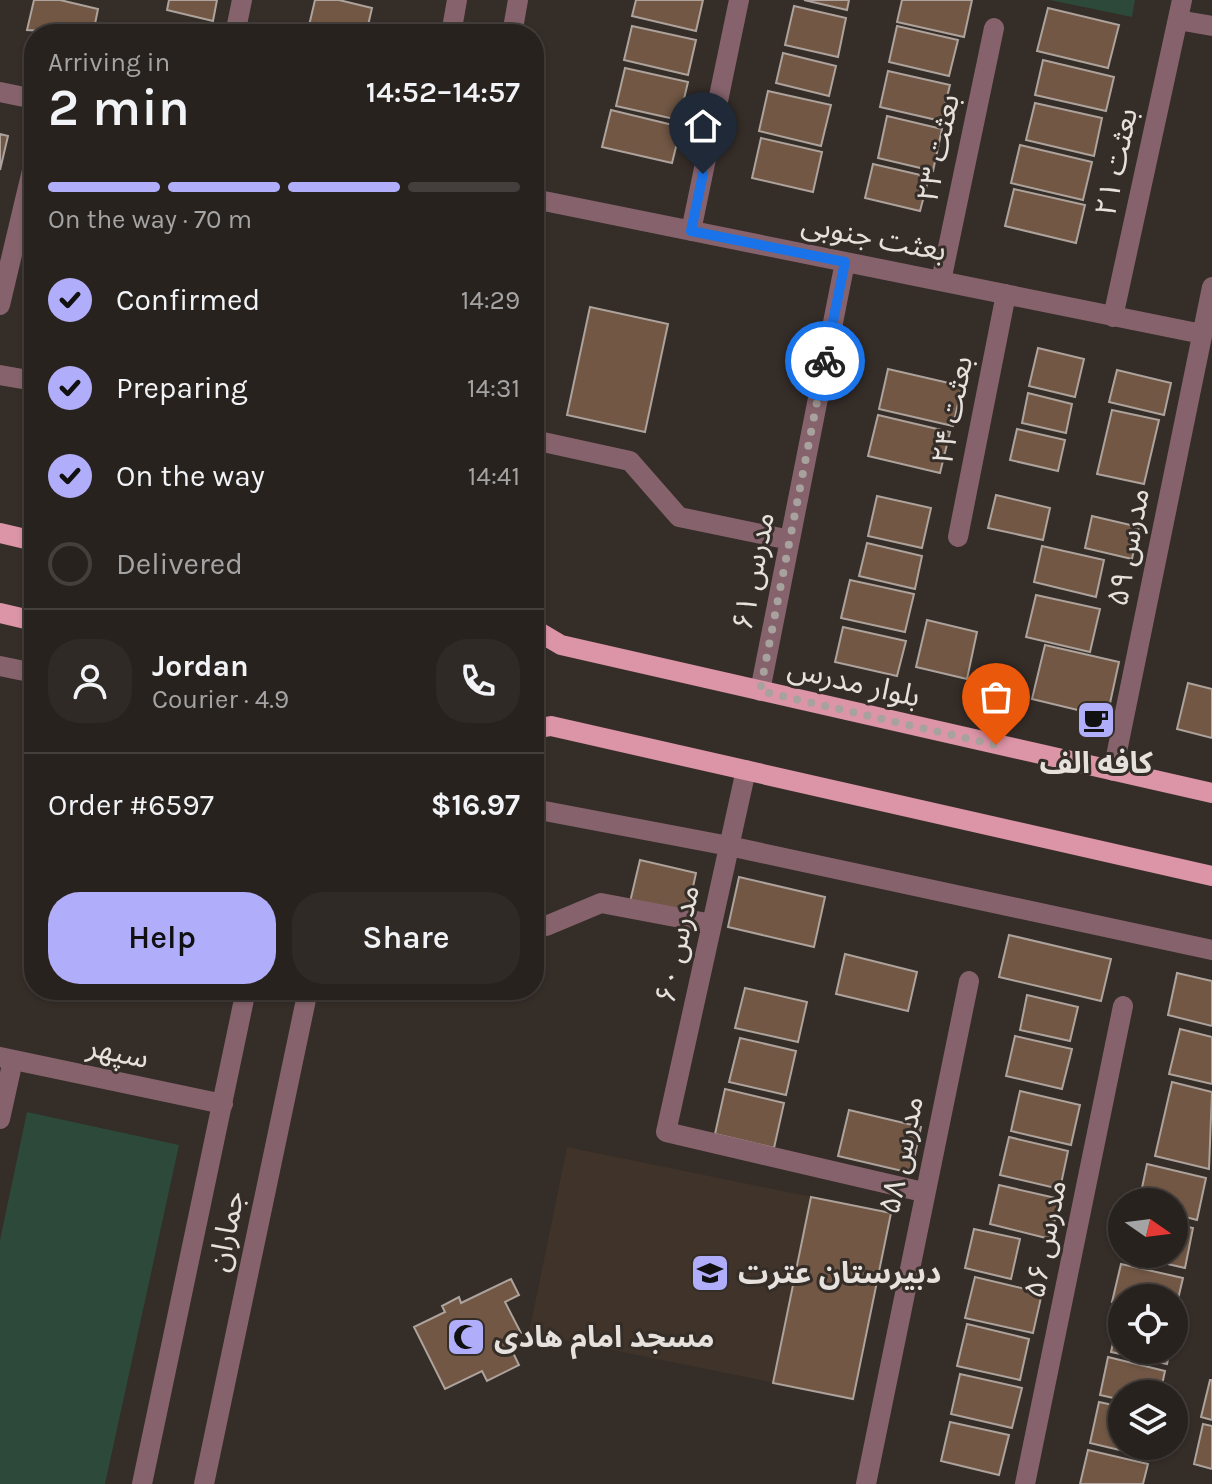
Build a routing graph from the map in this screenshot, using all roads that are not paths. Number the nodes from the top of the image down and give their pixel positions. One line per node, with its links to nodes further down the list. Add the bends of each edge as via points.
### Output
1 (242, 0): 6 (street)
2 (457, 0): 7 (street)
3 (518, 0): 8 (street)
4 (739, 0): 15 (street)
5 (1180, 10): 9 (street); 21 (street, بعثت ۲۱)
6 (237, 24)
7 (453, 24)
8 (514, 24)
9 (1212, 26)
10 (994, 28): 17 (street, بعثت ۲۳)
11 (0, 92): 12 (street)
12 (24, 97)
13 (544, 201): 15 (street, بعثت جنوبی)
14 (24, 204): 20 (street)
15 (691, 231): 16 (street, بعثت جنوبی)
16 (845, 262): 17 (street, بعثت جنوبی); 29 (street, مدرس ۶۱)
17 (941, 281): 19 (street, بعثت جنوبی)
18 (1212, 287): 22 (street, مدرس ۵۹)
19 (1006, 294): 21 (street, بعثت جنوبی); 27 (street, بعثت ۲۴)
20 (1, 301)
21 (1113, 317): 22 (street, بعثت جنوبی)
22 (1202, 334): 38 (street, مدرس ۵۹)
23 (0, 375): 24 (street)
24 (24, 379)
25 (544, 442): 29 (street, via 630,461 679,517)
26 (0, 533): 28 (main road)
27 (958, 537)
28 (24, 539)
29 (790, 540): 35 (street, مدرس ۶۱)
30 (0, 613): 31 (main road)
31 (24, 619)
32 (544, 635): 35 (main road, بلوار مدرس, via 561,645)
33 (0, 666): 34 (street)
34 (24, 671)
35 (760, 691): 38 (main road, بلوار مدرس)
36 (544, 727): 37 (main road)
37 (746, 770): 41 (street, مدرس ۶۰); 42 (main road)
38 (1113, 771): 39 (main road, بلوار مدرس)
39 (1212, 793)
40 (544, 811): 41 (street)
41 (729, 846): 43 (street, مدرس ۶۰); 45 (street)
42 (1212, 876)
43 (712, 924): 44 (street, via 601,903); 53 (street, مدرس ۶۰, via 666,1132)
44 (544, 926)
45 (1212, 950)
46 (969, 981): 53 (street, مدرس ۵۸)
47 (244, 1000): 51 (street, جماران)
48 (306, 1000): 55 (street, جماران)
49 (1123, 1006): 57 (street, مدرس ۵۶)
50 (6, 1059): 51 (street, سپهر); 52 (street)
51 (223, 1104): 54 (street, جماران)
52 (0, 1119)
53 (923, 1192): 56 (street, مدرس ۵۸)
54 (142, 1484)
55 (204, 1484)
56 (866, 1484)
57 (1025, 1484)

